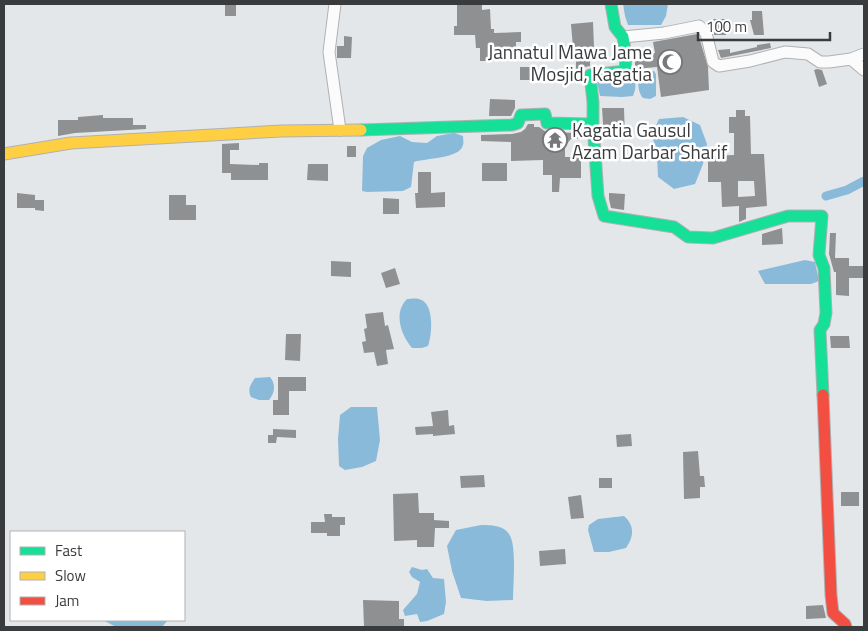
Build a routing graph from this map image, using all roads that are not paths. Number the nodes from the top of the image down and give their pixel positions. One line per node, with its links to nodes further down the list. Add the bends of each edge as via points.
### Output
1 (335, 4): 8 (street, via 329,52)
2 (611, 4): 3 (street, via 615,30)
3 (623, 37): 5 (street, via 700,26 706,33 713,62 718,66 785,52 808,54 820,62); 7 (street, via 625,71 590,74)
4 (864, 54): 5 (street)
5 (851, 59): 6 (street)
6 (864, 70)
7 (593, 124): 8 (street, via 547,123 545,114 521,115 518,123 512,126); 10 (street, via 598,196 604,216 674,227 688,237 712,238 788,216 822,216 819,255 824,268 826,313 820,330 831,595 833,613)
8 (340, 130): 9 (street, via 71,143)
9 (4, 154)
10 (846, 627)

